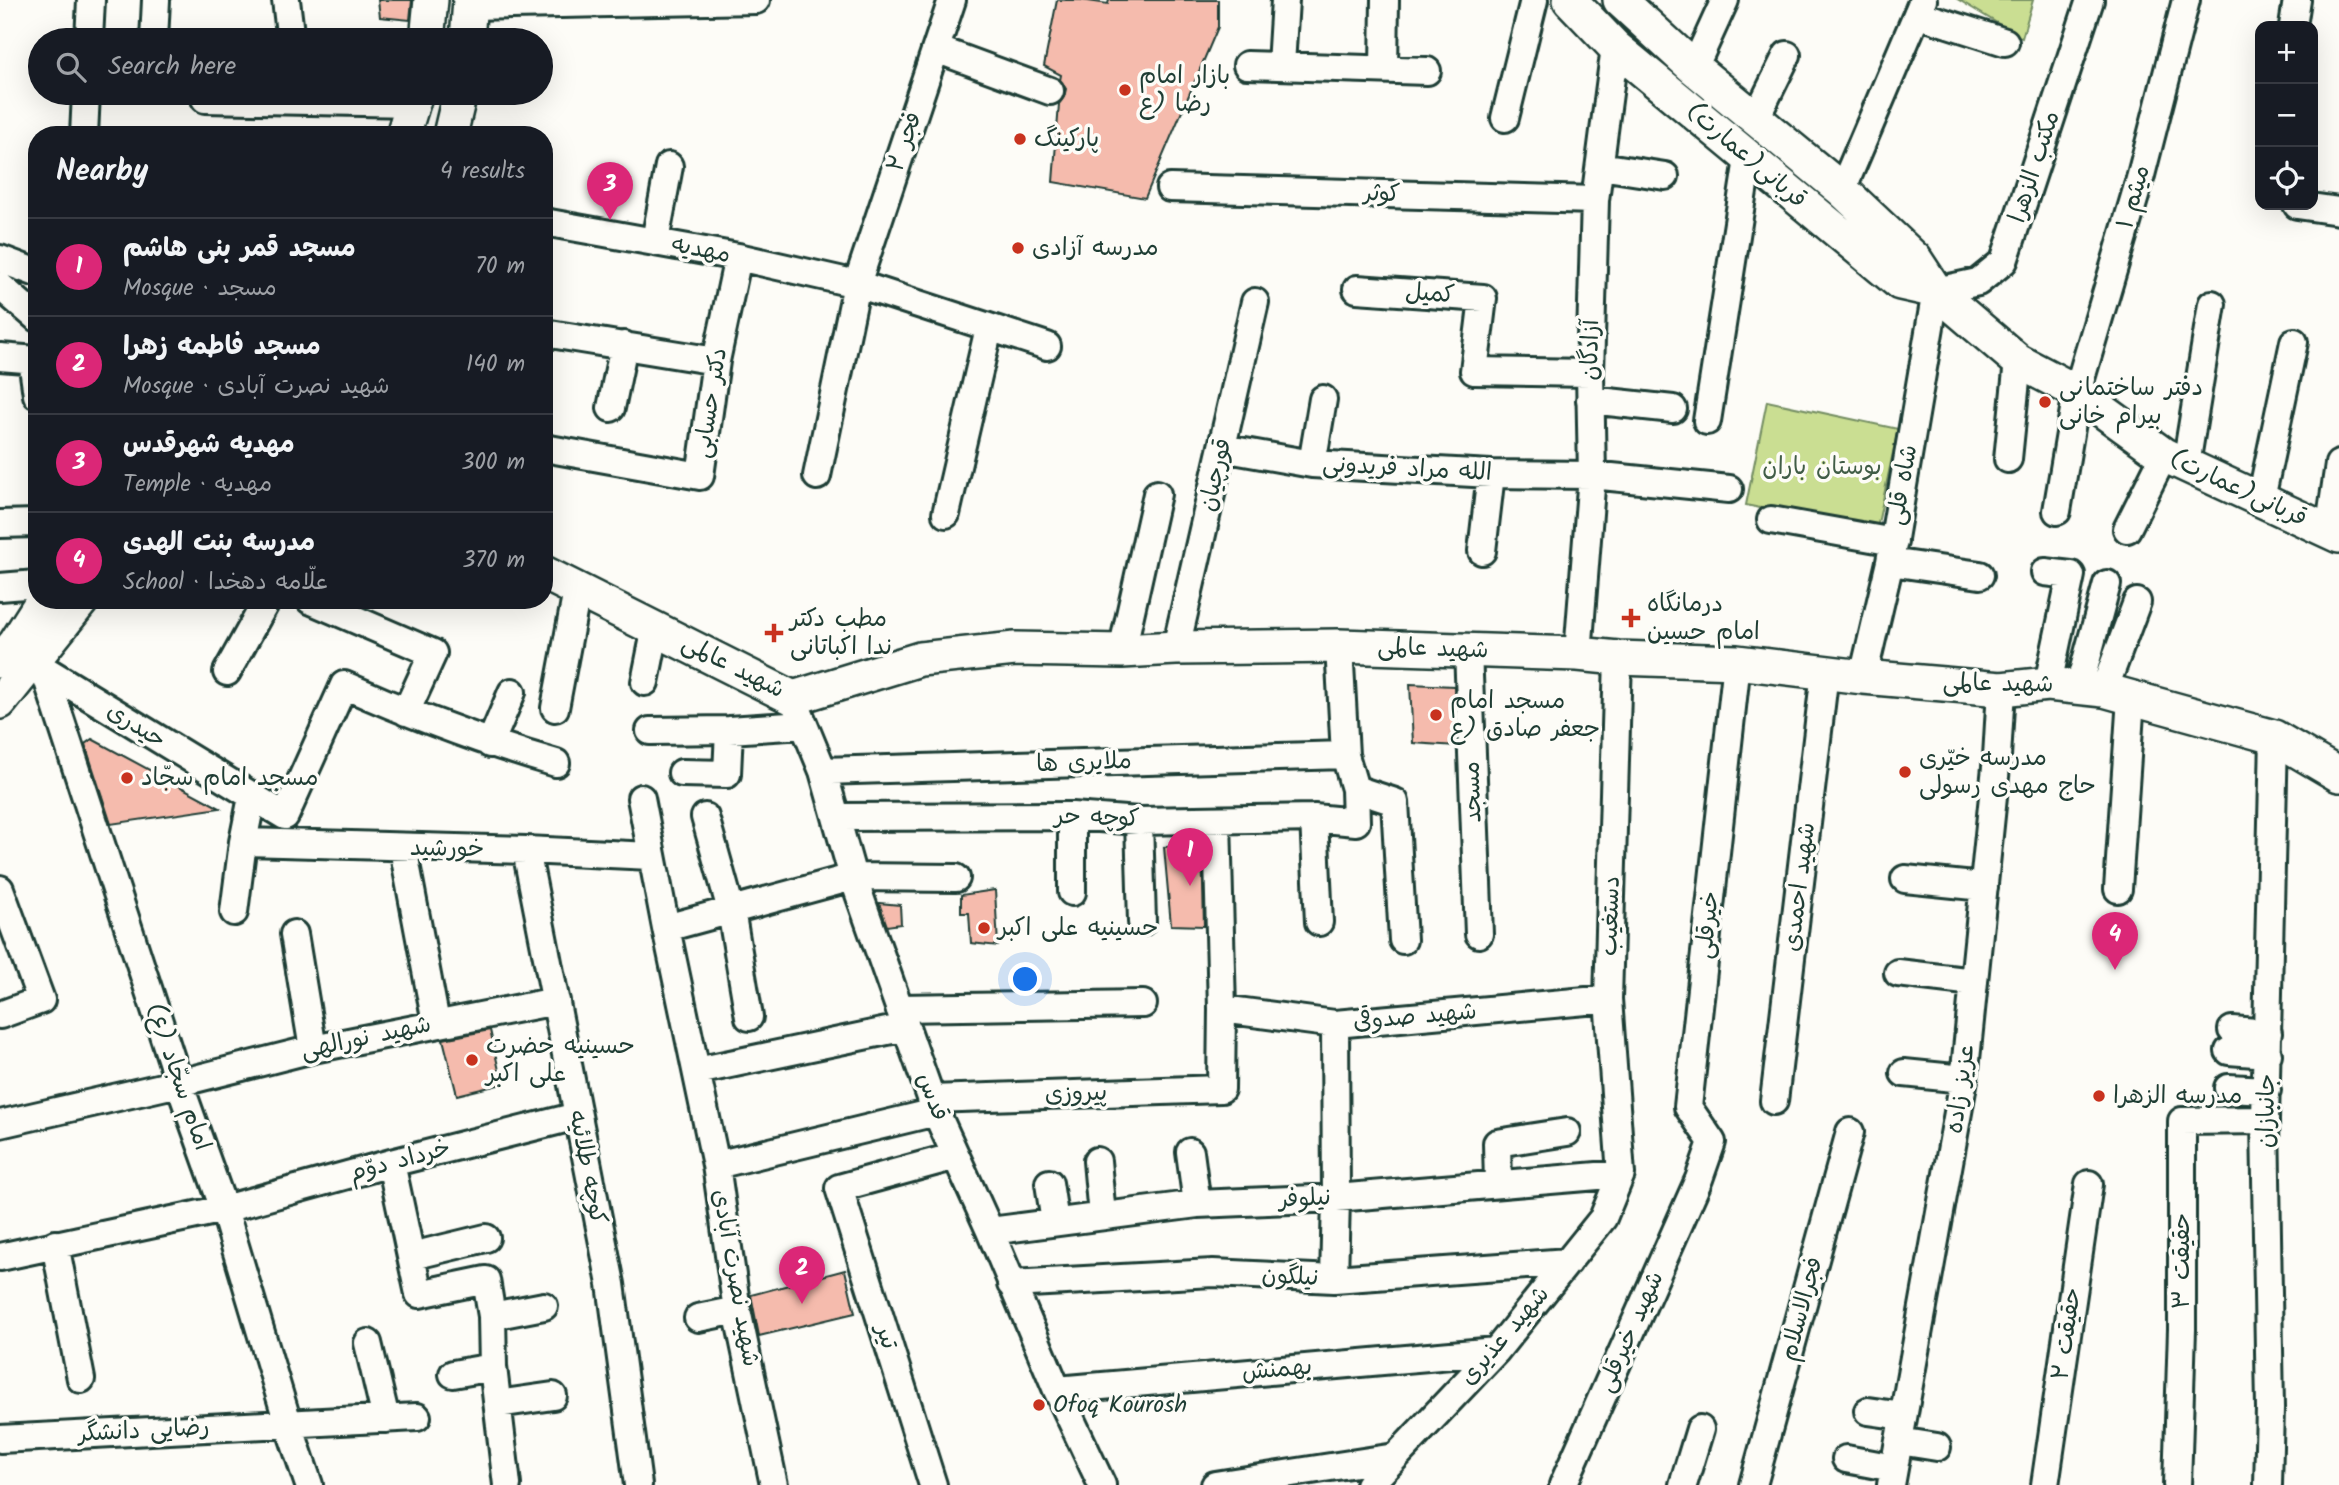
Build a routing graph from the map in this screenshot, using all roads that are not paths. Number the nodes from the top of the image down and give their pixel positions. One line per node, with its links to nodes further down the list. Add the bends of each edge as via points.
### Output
1 (91, 0): 19 (street)
2 (156, 0): 20 (street)
3 (286, 0): 21 (street)
4 (431, 0): 22 (main road)
5 (756, 0): 16 (street)
6 (952, 0): 26 (street, فجر ۲)
7 (1284, 0): 29 (street)
8 (1385, 0): 30 (street)
9 (1534, 0): 37 (street)
10 (1570, 0): 25 (main road, (عمارت)قربانی)
11 (1620, 0): 31 (main road, (عمارت)قربانی)
12 (1725, 0): 31 (street)
13 (2090, 0): 57 (street, مکتب الزهرا, via 2004,261 1978,282)
14 (2186, 0): 71 (street, میثم ۱, via 2140,179)
15 (2298, 0): 18 (street)
16 (470, 3): 23 (main road)
17 (1920, 7): 24 (street); 47 (street)
18 (2294, 21)
19 (90, 28)
20 (155, 28)
21 (289, 28)
22 (428, 28)
23 (468, 28)
24 (2005, 42)
25 (1615, 47): 42 (main road, (عمارت)قربانی); 44 (street, آزادگان)
26 (936, 49): 33 (street); 55 (street, فجر ۲)
27 (1787, 55): 38 (street)
28 (1247, 65): 29 (street)
29 (1282, 65): 30 (street)
30 (1384, 68): 32 (street)
31 (1694, 68): 38 (main road, (عمارت)قربانی)
32 (1427, 71)
33 (1050, 91)
34 (85, 105): 39 (street)
35 (412, 105): 40 (main road)
36 (457, 105): 41 (main road)
37 (1505, 118)
38 (1755, 120): 47 (main road, (عمارت)قربانی)
39 (84, 126)
40 (406, 126)
41 (452, 126)
42 (1748, 159): 57 (main road, (عمارت)قربانی, via 1900,283); 76 (street)
43 (669, 166): 52 (street)
44 (1600, 166): 45 (street); 48 (street, آزادگان)
45 (1665, 176)
46 (1170, 188): 48 (street, کوثر)
47 (1842, 190): 57 (main road, (عمارت)قربانی, via 1915,259)
48 (1595, 200): 70 (street, آزادگان)
49 (2318, 208): 50 (street)
50 (2339, 211)
51 (553, 224): 52 (street, مهدیه)
52 (655, 241): 53 (street, مهدیه)
53 (738, 257): 55 (street, مهدیه); 68 (street, دکتر حسابی)
54 (13, 271): 59 (street)
55 (857, 284): 61 (street, مهدیه); 85 (street, فجر ۲)
56 (1357, 289): 70 (street, کمیل, via 1483,298 1474,370)
57 (1936, 291): 69 (main road, (عمارت)قربانی); 97 (street, شاه قلی)
58 (1255, 302): 77 (street, قورچیان)
59 (28, 304)
60 (2212, 304): 80 (street)
61 (989, 328): 65 (street, مهدیه); 90 (street)
62 (553, 334): 64 (street)
63 (2294, 342): 88 (street)
64 (624, 345): 68 (street); 74 (street)
65 (1046, 346)
66 (0, 357): 67 (street)
67 (28, 359)
68 (716, 361): 78 (street, دکتر حسابی, via 700,476)
69 (2018, 361): 71 (main road, (عمارت)قربانی); 79 (street)
70 (1590, 373): 73 (street, آزادگان)
71 (2077, 392): 80 (main road, (عمارت)قربانی); 89 (street, میثم ۱)
72 (1323, 399): 81 (street)
73 (1590, 400): 75 (street); 84 (street, آزادگان)
74 (611, 408)
75 (1673, 409)
76 (1707, 421)
77 (1222, 448): 81 (street, الله مراد فریدونی); 112 (street, قورچیان)
78 (553, 450)
79 (2008, 459)
80 (2175, 460): 88 (main road, (عمارت)قربانی); 94 (street)
81 (1312, 464): 83 (street, الله مراد فریدونی)
82 (2339, 464): 95 (street)
83 (1490, 474): 84 (street, الله مراد فریدونی); 96 (street)
84 (1592, 475): 86 (street, الله مراد فریدونی); 115 (street, آزادگان)
85 (817, 476)
86 (1730, 489)
87 (1157, 494): 114 (street)
88 (2261, 499): 95 (main road, (عمارت)قربانی)
89 (2057, 511)
90 (946, 514)
91 (1771, 520): 97 (street)
92 (28, 523): 93 (street)
93 (0, 524)
94 (2127, 529)
95 (2334, 534)
96 (1482, 551)
97 (1892, 552): 99 (street); 122 (street, شاه قلی)
98 (2045, 572): 125 (street, via 2071,575)
99 (1980, 575)
100 (553, 577): 104 (main road, شهید عالمی)
101 (2106, 584): 125 (street)
102 (28, 585): 103 (street)
103 (0, 587)
104 (577, 591): 110 (main road, شهید عالمی); 128 (street)
105 (2137, 602): 125 (street)
106 (37, 609): 117 (main road)
107 (76, 609): 119 (main road)
108 (262, 609): 120 (street)
109 (331, 609): 129 (street, via 433,653)
110 (656, 627): 123 (street); 130 (main road, شهید عالمی)
111 (1339, 646): 112 (main road, شهید عالمی); 113 (main road, شهید عالمی); 135 (street)
112 (1176, 648): 114 (main road, شهید عالمی)
113 (1468, 650): 115 (main road, شهید عالمی); 166 (street, مسجد)
114 (1122, 651): 130 (main road, شهید عالمی, via 1014,649 920,659)
115 (1578, 654): 116 (main road, شهید عالمی)
116 (1618, 658): 118 (main road, شهید عالمی); 170 (street, دستغیب)
117 (0, 661)
118 (1737, 662): 121 (main road, شهید عالمی); 201 (street, خیرقلی, via 1688,1107 1712,1142)
119 (40, 664): 127 (main road); 141 (street, حیدری); 185 (street, امام سجّاد (ع))
120 (227, 672)
121 (1825, 672): 122 (main road, شهید عالمی); 188 (street, شهید احمدی)
122 (1863, 677): 124 (main road, شهید عالمی)
123 (645, 682)
124 (2001, 689): 125 (main road, شهید عالمی); 156 (street, عزیز زاده)
125 (2090, 690): 133 (main road, شهید عالمی); 158 (street)
126 (512, 692): 134 (street)
127 (0, 702)
128 (555, 708)
129 (406, 712): 134 (street); 141 (street, حیدری, via 344,685 285,816)
130 (798, 712): 131 (street); 137 (street, قدس)
131 (729, 730): 132 (street); 138 (street, via 727,774)
132 (650, 731)
133 (2274, 737): 139 (main road, شهید عالمی); 180 (street, جانبازان)
134 (489, 744): 136 (street)
135 (1345, 755): 137 (street, ملایری ها); 140 (street)
136 (556, 763)
137 (823, 771): 145 (street, قدس)
138 (682, 773)
139 (2339, 775)
140 (1355, 789): 146 (street, کوچه حر, via 1356,822); 167 (street, via 1395,802)
141 (252, 797): 149 (street)
142 (641, 798): 152 (street, شهید نصرت آبادی)
143 (1072, 816): 145 (street, کوچه حر); 148 (street, کوچه حر); 159 (street)
144 (705, 817): 160 (street)
145 (838, 817): 153 (street, قدس)
146 (1314, 818): 147 (street, کوچه حر); 163 (street)
147 (1217, 820): 148 (street, کوچه حر); 173 (street)
148 (1139, 821): 162 (street)
149 (243, 842): 150 (street, خورشید); 161 (street)
150 (403, 848): 151 (street, خورشید); 177 (street)
151 (526, 850): 152 (street, خورشید); 171 (street, کوچه طلائیه)
152 (652, 856): 164 (street, شهید نصرت آبادی)
153 (853, 877): 154 (street); 160 (street); 176 (street, قدس)
154 (956, 878)
155 (1905, 879): 156 (street)
156 (1984, 887): 169 (street, عزیز زاده)
157 (0, 889): 174 (street, via 41,1000)
158 (2118, 889)
159 (1072, 892)
160 (732, 910): 164 (street); 175 (street)
161 (234, 912)
162 (1142, 922)
163 (1318, 922)
164 (666, 928): 182 (street, شهید نصرت آبادی)
165 (294, 933): 181 (street)
166 (1479, 934)
167 (1403, 940)
168 (1898, 973): 169 (street)
169 (1974, 982): 184 (street, عزیز زاده)
170 (1608, 999): 178 (street, شهید صدوقی); 200 (street, دستغیب)
171 (556, 1001): 177 (street, شهید نورالهی); 190 (street, کوچه طلائیه)
172 (1143, 1004): 176 (street)
173 (1222, 1009): 178 (street, شهید صدوقی); 189 (street, پیروزی, via 1221,1089)
174 (0, 1016)
175 (749, 1017)
176 (902, 1018): 182 (street); 189 (street, قدس)
177 (436, 1023): 181 (street, شهید نورالهی)
178 (1335, 1024): 205 (street)
179 (2231, 1040): 180 (street)
180 (2268, 1044): 187 (street, جانبازان)
181 (313, 1049): 185 (street, شهید نورالهی)
182 (697, 1071): 199 (street, شهید نصرت آبادی)
183 (1904, 1073): 184 (street)
184 (1964, 1079): 235 (street, عزیز زاده)
185 (179, 1083): 192 (street); 207 (street, امام سجّاد (ع))
186 (2228, 1088): 187 (street)
187 (2267, 1090): 191 (street, جانبازان)
188 (1774, 1101)
189 (934, 1105): 196 (street, قدس); 199 (street, پیروزی)
190 (577, 1116): 198 (street, خرداد دوّم); 244 (street, کوچه طلائیه, via 611,1283)
191 (2265, 1120): 254 (street, حقیقت ۳, via 2182,1121); 255 (street, جانبازان)
192 (0, 1124)
193 (1567, 1132): 203 (street, via 1497,1143)
194 (1850, 1132): 252 (street, فجرالاسلام)
195 (1190, 1152): 206 (street)
196 (956, 1156): 210 (street, قدس); 246 (street, تیر, via 839,1188)
197 (1097, 1161): 208 (street)
198 (391, 1163): 207 (street, خرداد دوّم); 213 (street)
199 (716, 1165): 219 (street, شهید نصرت آبادی)
200 (1622, 1174): 203 (street, نیلوفر); 215 (street, شهید عذیری, via 1603,1218)
201 (1699, 1180): 250 (street, شهید خیرقلی)
202 (1049, 1183): 209 (street)
203 (1498, 1184): 205 (street, نیلوفر)
204 (2089, 1184): 253 (street, حقیقت ۲)
205 (1336, 1198): 206 (street, نیلوفر); 216 (street)
206 (1197, 1204): 208 (street, نیلوفر)
207 (224, 1209): 212 (street, خرداد دوّم); 233 (street, امام سجّاد (ع))
208 (1101, 1216): 209 (street, نیلوفر)
209 (1055, 1222): 210 (street, نیلوفر)
210 (990, 1231): 217 (street, قدس)
211 (486, 1238): 213 (street)
212 (55, 1244): 214 (street, خرداد دوّم); 226 (street)
213 (412, 1256): 220 (street, via 419,1294 486,1280)
214 (0, 1257)
215 (1568, 1262): 216 (street, نیلگون); 223 (street, شهید عذیری)
216 (1334, 1279): 217 (street, نیلگون, via 1213,1273)
217 (1011, 1284): 227 (street, قدس)
218 (544, 1306): 220 (street)
219 (737, 1310): 221 (street); 245 (street, شهید نصرت آبادی)
220 (492, 1316): 224 (street)
221 (698, 1318)
222 (368, 1343): 232 (street)
223 (1496, 1351): 227 (street, بهمنش); 238 (street, شهید عذیری)
224 (493, 1367): 225 (street); 229 (street)
225 (453, 1374)
226 (81, 1379)
227 (1057, 1390): 247 (street, قدس)
228 (554, 1396): 229 (street)
229 (498, 1404): 243 (street)
230 (1868, 1411): 235 (street)
231 (417, 1417): 232 (street, رضایی دانشگر)
232 (386, 1419): 233 (street, رضایی دانشگر)
233 (288, 1423): 236 (street, رضایی دانشگر); 242 (street, امام سجّاد (ع))
234 (1700, 1429): 251 (street)
235 (1901, 1429): 237 (street); 240 (street, عزیز زاده)
236 (0, 1439)
237 (1937, 1447)
238 (1395, 1457): 241 (street); 249 (street, شهید عذیری)
239 (1846, 1459): 240 (street)
240 (1893, 1477)
241 (1280, 1480): 248 (street)
242 (309, 1485)
243 (507, 1485)
244 (638, 1485)
245 (774, 1485)
246 (933, 1485)
247 (1102, 1485)
248 (1215, 1485)
249 (1369, 1485)
250 (1563, 1485)
251 (1683, 1485)
252 (1753, 1485)
253 (2045, 1485)
254 (2178, 1485)
255 (2268, 1485)

